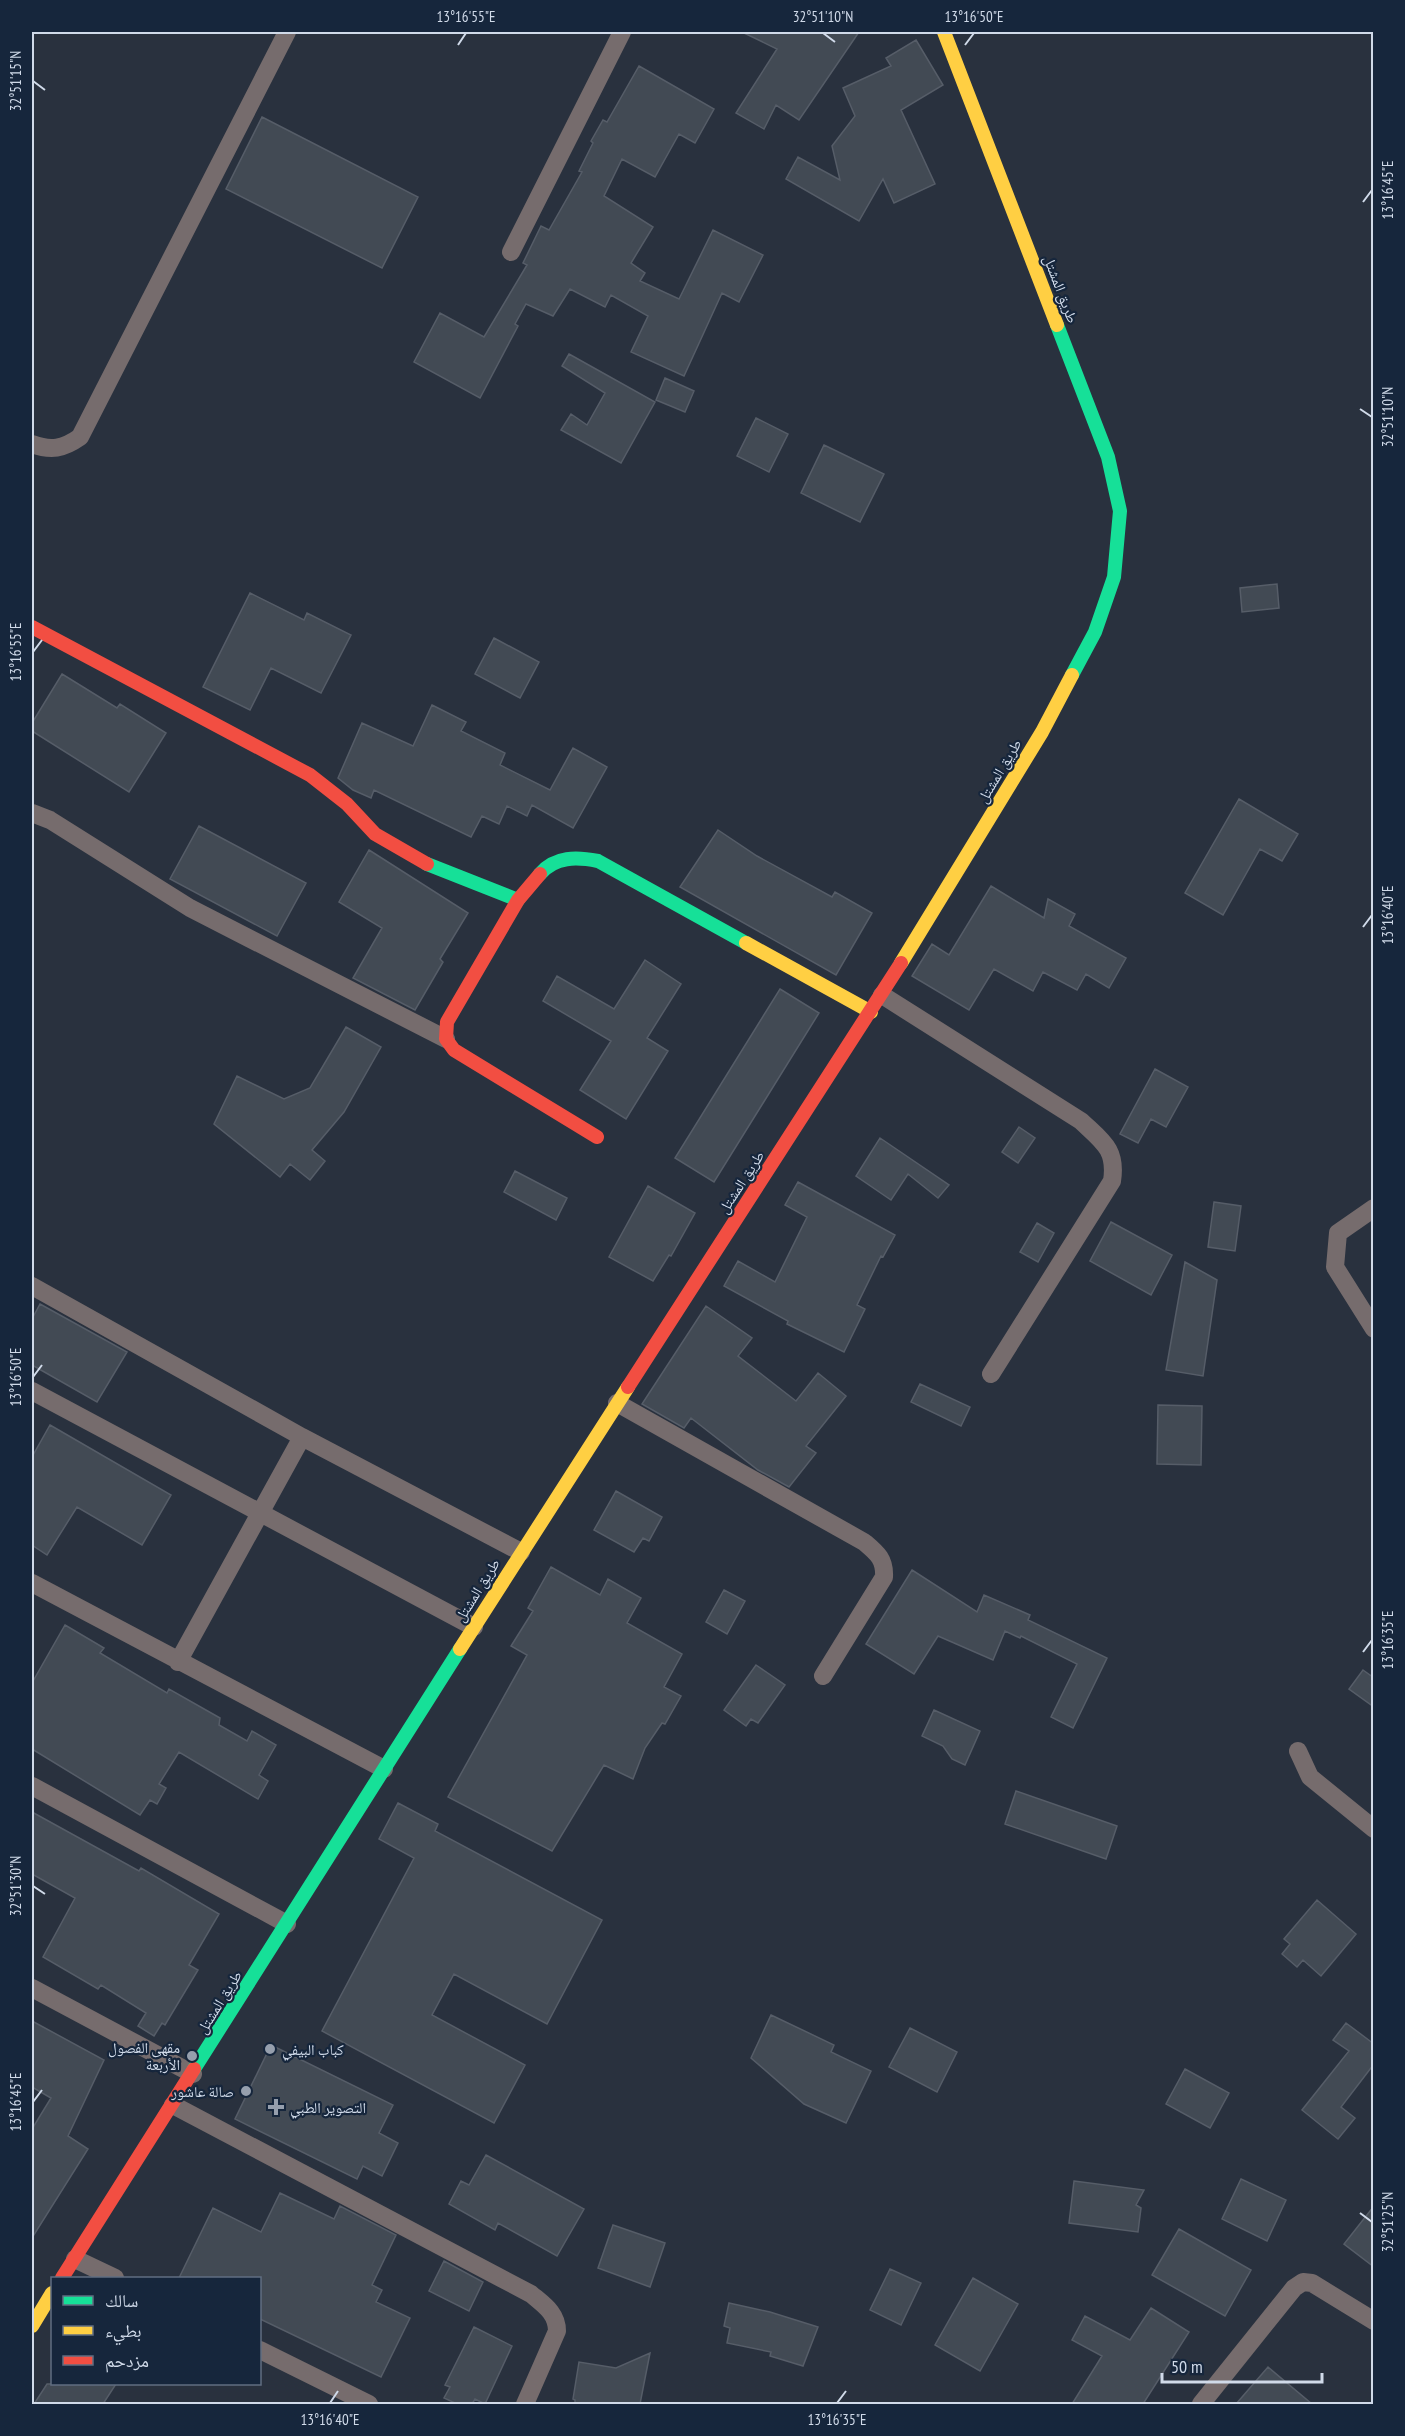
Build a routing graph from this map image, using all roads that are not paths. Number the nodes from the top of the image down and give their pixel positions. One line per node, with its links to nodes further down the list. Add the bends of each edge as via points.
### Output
1 (287, 32): 5 (street, via 80,437 57,449)
2 (622, 32): 4 (street)
3 (944, 32): 9 (main road, طريق المشتل, via 1108,457 1120,511 1114,577 1095,632 1042,732)
4 (511, 252)
5 (32, 444)
6 (32, 627): 8 (main road, via 310,775 347,804 375,834 401,851 438,870)
7 (32, 813): 11 (street, via 50,820 190,908)
8 (518, 900): 10 (main road, via 544,869 563,859 598,861); 11 (main road, via 447,1022)
9 (882, 994): 10 (main road, طريق المشتل); 16 (street, via 1081,1121 1108,1147 1114,1166 1112,1181)
10 (871, 1012): 18 (main road, طريق المشتل)
11 (446, 1039): 12 (main road, via 454,1050)
12 (597, 1137)
13 (1374, 1208): 15 (street, via 1338,1233 1335,1267)
14 (32, 1286): 19 (street)
15 (1374, 1329)
16 (991, 1374)
17 (32, 1391): 20 (street)
18 (618, 1403): 21 (main road, طريق المشتل); 25 (street, via 864,1542 880,1556 885,1565 884,1577)
19 (302, 1437): 20 (street); 21 (street)
20 (260, 1515): 23 (street); 24 (street)
21 (521, 1552): 23 (main road, طريق المشتل)
22 (32, 1583): 24 (street)
23 (474, 1627): 27 (main road, طريق المشتل)
24 (178, 1662): 27 (street)
25 (823, 1676)
26 (1298, 1751): 29 (street, via 1310,1776)
27 (384, 1769): 30 (main road, طريق المشتل)
28 (32, 1786): 30 (street)
29 (1374, 1829)
30 (287, 1924): 32 (main road, طريق المشتل)
31 (32, 1988): 32 (street)
32 (193, 2074): 33 (main road, طريق المشتل)
33 (173, 2105): 34 (main road, طريق المشتل); 42 (street, via 531,2294 549,2309 557,2322 557,2331)
34 (75, 2259): 35 (main road, طريق المشتل); 36 (street)
35 (63, 2277)
36 (113, 2277)
37 (51, 2295): 39 (main road)
38 (1374, 2321): 43 (street, via 1312,2283 1303,2282 1294,2288)
39 (32, 2326)
40 (261, 2350): 41 (street)
41 (369, 2404)
42 (525, 2404)
43 (1201, 2404)

